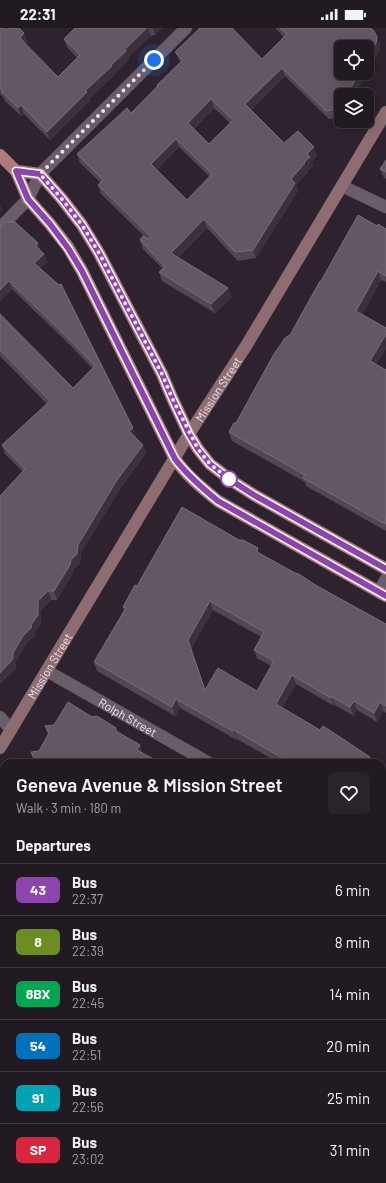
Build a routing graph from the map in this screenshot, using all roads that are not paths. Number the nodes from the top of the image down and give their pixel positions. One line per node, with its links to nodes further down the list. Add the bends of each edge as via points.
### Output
1 (186, 28): 5 (street)
2 (386, 112): 6 (main road, Mission Street)
3 (0, 154): 4 (main road)
4 (16, 171): 5 (main road); 7 (main road)
5 (40, 174): 7 (street); 10 (main road, via 82,225 99,253 162,374)
6 (342, 186): 8 (street); 10 (main road, Mission Street, via 246,346)
7 (28, 199): 9 (street); 11 (main road, via 55,230 82,271)
8 (386, 207)
9 (0, 228)
10 (189, 434): 11 (main road, Mission Street); 12 (main road, via 210,464 232,481)
11 (175, 459): 14 (main road, via 185,473 218,501); 15 (main road, Mission Street)
12 (386, 569)
13 (386, 579): 14 (street)
14 (382, 594)
15 (47, 671): 17 (main road, Mission Street); 19 (street, Rolph Street)
16 (0, 717): 17 (street)
17 (11, 730): 18 (main road, Mission Street)
18 (0, 748)
19 (202, 759)

